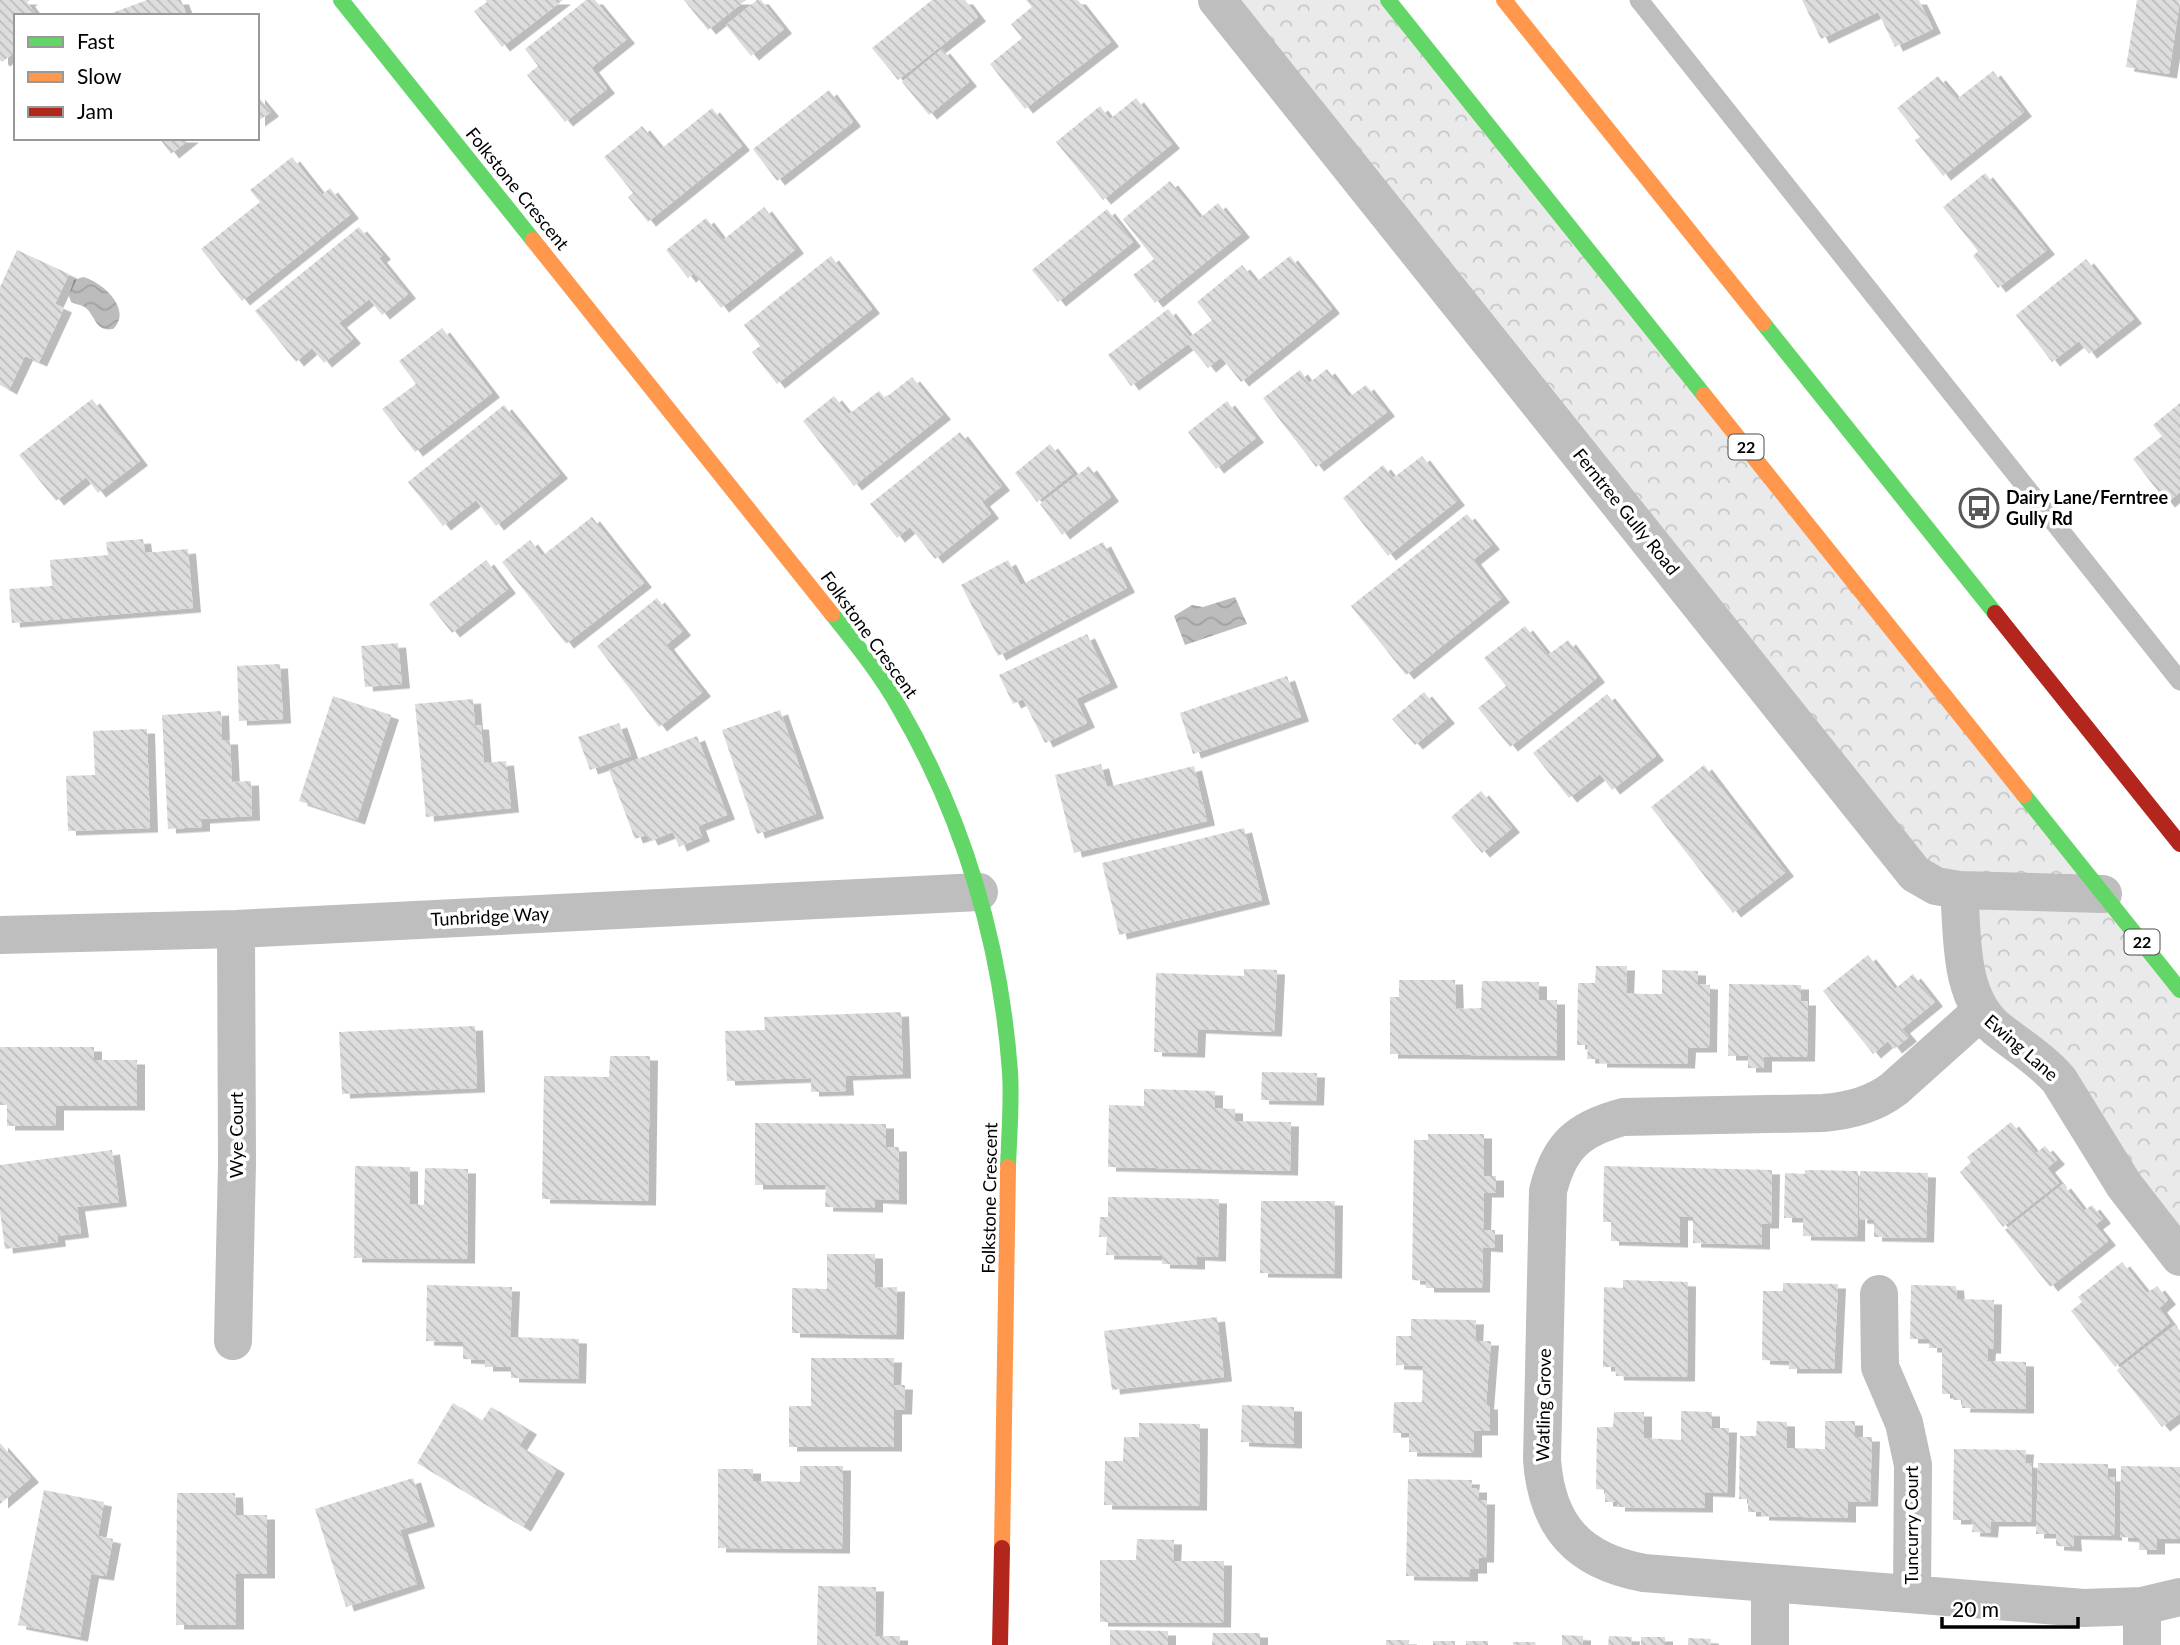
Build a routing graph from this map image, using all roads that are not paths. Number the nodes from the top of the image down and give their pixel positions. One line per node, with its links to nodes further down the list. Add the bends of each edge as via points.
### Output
1 (341, 0): 9 (main road, Folkstone Crescent, via 861,650 900,707 930,765)
2 (1217, 0): 8 (street, Ferntree Gully Road, via 1906,864 1923,881)
3 (1388, 0): 10 (main road, 22)
4 (1504, 0): 7 (main road)
5 (1639, 0): 6 (lane)
6 (2180, 681)
7 (2180, 844)
8 (1959, 890): 10 (street, Ferntree Gully Road); 14 (street, Ewing Lane, via 1968,984)
9 (979, 892): 11 (street, Tunbridge Way); 22 (main road, Folkstone Crescent, via 1000,988 1010,1074)
10 (2103, 894): 13 (main road, 22)
11 (236, 929): 12 (street, Tunbridge Way); 17 (street, Wye Court)
12 (0, 935)
13 (2180, 990)
14 (1980, 1012): 15 (street, Ewing Lane, via 2059,1080 2124,1185); 18 (street, Watling Grove, via 1894,1089 1871,1103 1823,1113 1622,1117 1580,1134 1552,1174 1542,1460 1544,1483 1559,1524 1587,1552 1623,1569)
15 (2180, 1256)
16 (1879, 1294): 19 (street, Tuncurry Court, via 1880,1367 1904,1423 1913,1465)
17 (233, 1342)
18 (1770, 1585): 19 (street, Watling Grove); 23 (street)
19 (1912, 1594): 21 (street, Watling Grove, via 2084,1608)
20 (2180, 1597): 21 (street, Watling Grove)
21 (2142, 1606): 24 (street)
22 (1000, 1645)
23 (1770, 1645)
24 (2142, 1645)

